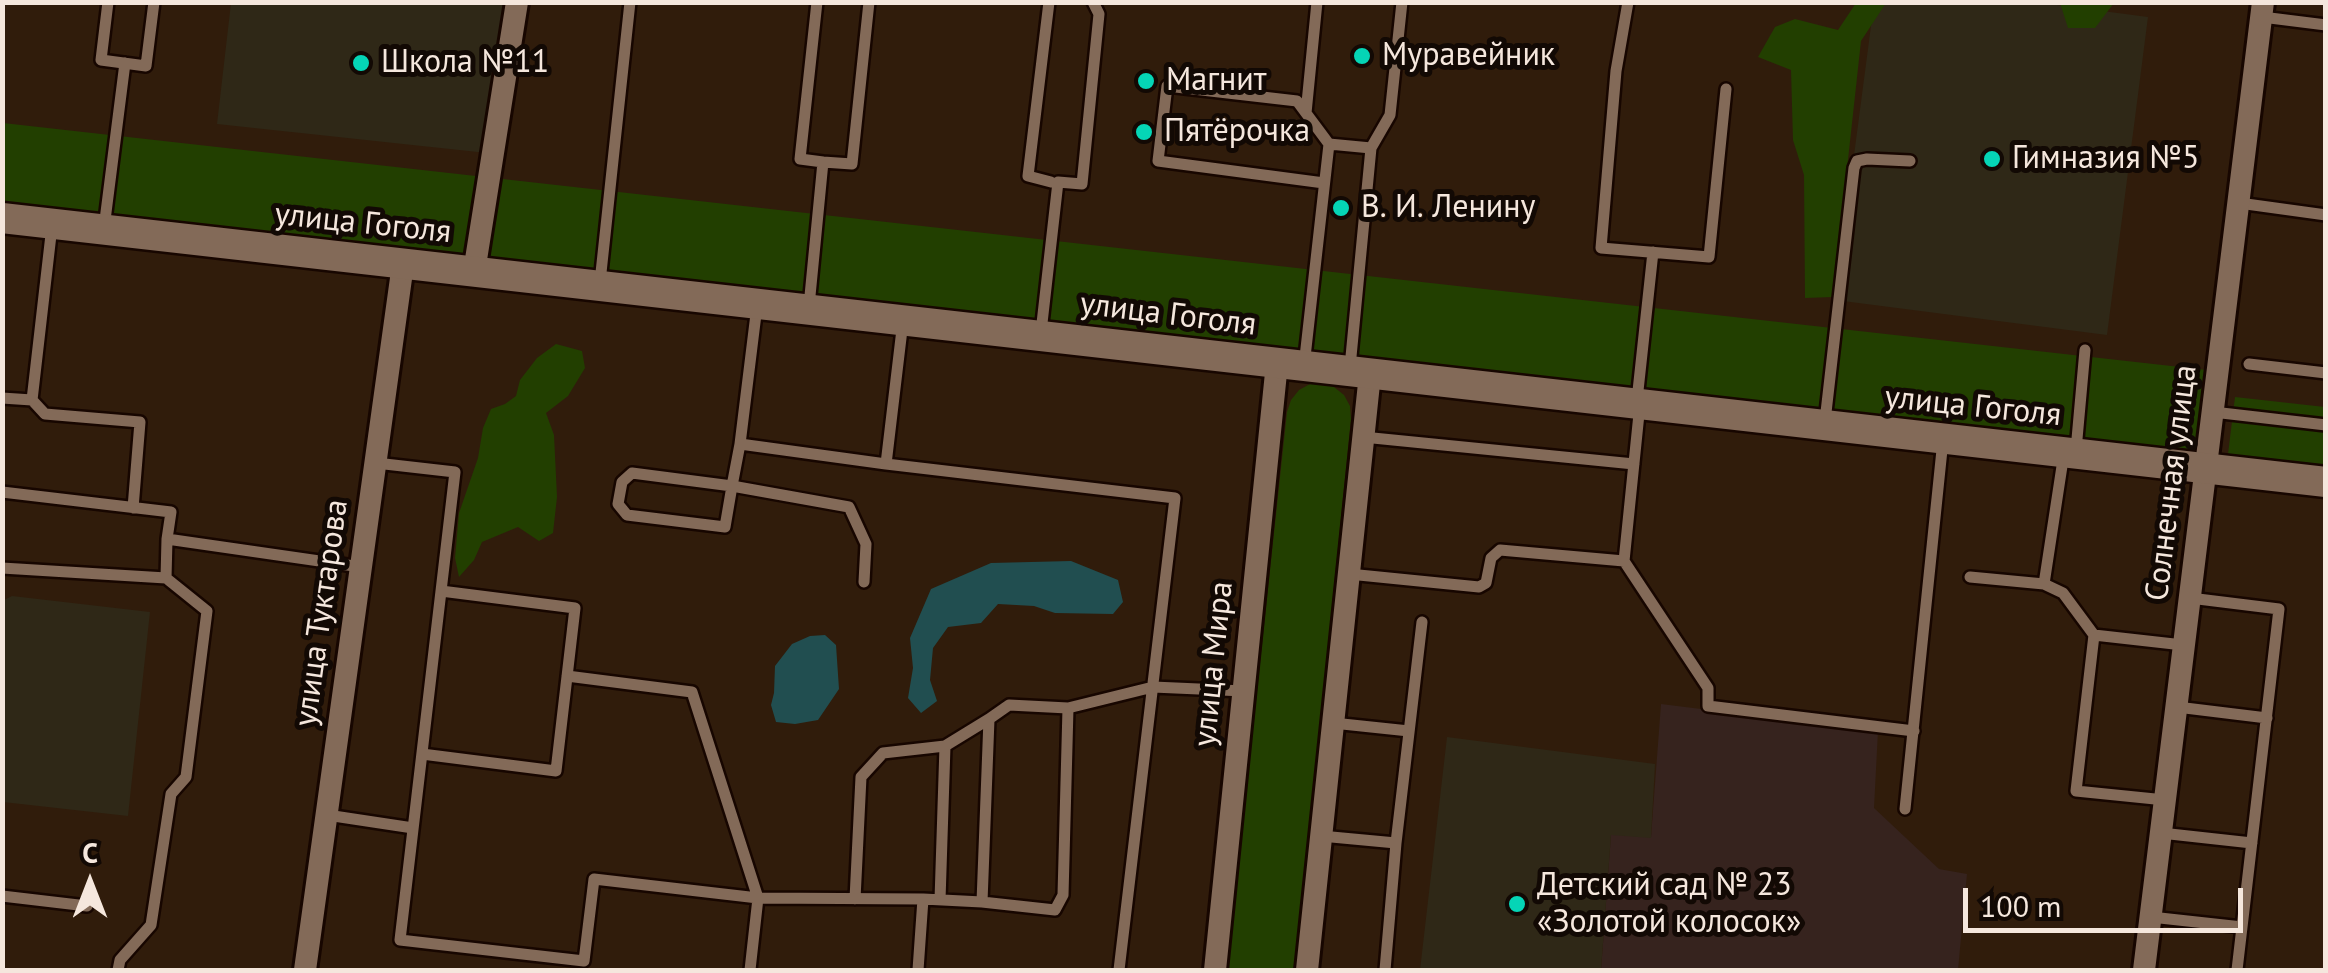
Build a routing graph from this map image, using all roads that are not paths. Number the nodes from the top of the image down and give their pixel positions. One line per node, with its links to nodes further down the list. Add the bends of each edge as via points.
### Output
1 (108, 2): 14 (lane, via 101,60)
2 (154, 2): 14 (lane, via 146,66)
3 (516, 2): 30 (street)
4 (630, 2): 31 (lane)
5 (817, 2): 20 (lane, via 800,159)
6 (869, 2): 20 (lane, via 852,164)
7 (1048, 2): 21 (lane, via 1028,176)
8 (1093, 2): 35 (lane, via 1099,14 1082,184 1058,182)
9 (1317, 2): 16 (lane)
10 (1402, 2): 18 (lane, via 1390,115)
11 (1628, 2): 28 (lane, via 1601,248)
12 (2262, 10): 13 (lane); 23 (street, Солнечная улица)
13 (2326, 24)
14 (125, 63): 27 (lane)
15 (1726, 89): 28 (lane, via 1709,257)
16 (1306, 113): 17 (lane); 22 (lane, via 1297,100 1167,86 1158,161)
17 (1329, 144): 18 (lane); 22 (lane)
18 (1371, 148): 39 (lane)
19 (1910, 161): 46 (lane, via 1857,161 1854,168)
20 (823, 162): 33 (lane)
21 (1051, 182)
22 (1324, 183): 38 (lane)
23 (2238, 203): 24 (lane); 44 (street, Солнечная улица)
24 (2326, 216)
25 (2, 218): 26 (main road, улица Гоголя)
26 (52, 224): 27 (main road, улица Гоголя); 42 (lane)
27 (104, 230): 29 (main road, улица Гоголя)
28 (1653, 252): 43 (lane)
29 (403, 264): 30 (main road, улица Гоголя); 51 (street, улица Туктарова)
30 (474, 272): 31 (main road, улица Гоголя)
31 (600, 286): 32 (main road, улица Гоголя)
32 (757, 304): 33 (main road, улица Гоголя); 49 (lane)
33 (809, 310): 34 (main road, улица Гоголя)
34 (903, 320): 35 (main road, улица Гоголя); 52 (lane)
35 (1041, 336): 38 (main road, улица Гоголя)
36 (2086, 350): 50 (lane)
37 (2249, 364): 40 (lane)
38 (1290, 365): 39 (main road, улица Гоголя); 75 (street, улица Мира)
39 (1360, 372): 43 (main road, улица Гоголя); 47 (street)
40 (2326, 373)
41 (2, 398): 42 (lane)
42 (32, 400): 58 (lane, via 45,414 140,422)
43 (1638, 404): 46 (main road, улица Гоголя); 53 (lane)
44 (2213, 412): 45 (lane); 54 (street, Солнечная улица)
45 (2326, 424)
46 (1824, 426): 48 (main road, улица Гоголя)
47 (1363, 437): 53 (lane); 63 (street)
48 (1944, 439): 50 (main road, улица Гоголя); 82 (lane)
49 (740, 444): 52 (lane); 56 (lane)
50 (2070, 453): 54 (main road, улица Гоголя); 67 (lane)
51 (376, 463): 61 (street, улица Туктарова); 68 (lane, via 455,472)
52 (886, 464): 74 (lane, via 1175,498)
53 (1634, 464): 60 (lane)
54 (2206, 469): 55 (main road, улица Гоголя); 69 (street, Солнечная улица)
55 (2326, 482)
56 (732, 486): 56 (lane, via 724,527 627,515 618,504 622,482 632,473); 66 (lane, via 848,507 866,544)
57 (2, 492): 58 (lane)
58 (133, 508): 59 (lane, via 171,512)
59 (166, 539): 61 (lane); 65 (lane)
60 (1624, 561): 63 (lane, via 1500,550 1479,587); 82 (lane, via 1708,688 1708,706)
61 (361, 567): 87 (street, улица Туктарова)
62 (2, 568): 65 (lane)
63 (1349, 574): 80 (street)
64 (1970, 577): 67 (lane)
65 (166, 578): 102 (lane, via 207,611 186,777 171,794 151,925)
66 (864, 582)
67 (2044, 584): 71 (lane, via 2063,594)
68 (441, 591): 73 (lane, via 575,608); 84 (lane)
69 (2190, 598): 72 (street, Солнечная улица); 78 (lane, via 2279,609)
70 (1422, 622): 81 (lane)
71 (2094, 635): 72 (lane); 85 (lane, via 2076,791)
72 (2184, 646): 76 (street, Солнечная улица)
73 (567, 676): 84 (lane, via 556,771); 94 (lane, via 692,692)
74 (1153, 686): 75 (lane); 77 (lane); 106 (lane)
75 (1244, 691): 107 (street, улица Мира)
76 (2177, 707): 78 (lane); 85 (street, Солнечная улица)
77 (1068, 708): 79 (lane, via 1009,705); 98 (lane, via 1063,895 1055,910)
78 (2266, 718): 92 (lane)
79 (990, 719): 83 (lane); 98 (lane)
80 (1333, 723): 81 (lane); 90 (street)
81 (1409, 731): 91 (lane)
82 (1914, 731): 86 (lane)
83 (945, 746): 95 (lane, via 883,753 861,777); 97 (lane)
84 (422, 754): 88 (lane)
85 (2165, 800): 89 (street, Солнечная улица)
86 (1906, 808)
87 (327, 815): 88 (lane); 103 (street, улица Туктарова)
88 (413, 828): 94 (lane, via 400,940 584,961 594,878)
89 (2161, 833): 92 (lane); 100 (street, Солнечная улица)
90 (1321, 836): 91 (lane); 108 (street)
91 (1396, 843): 109 (lane)
92 (2252, 843): 101 (lane)
93 (2, 896): 99 (lane)
94 (758, 898): 95 (lane); 104 (lane)
95 (855, 899): 96 (lane)
96 (923, 900): 97 (lane); 105 (lane)
97 (940, 900): 98 (lane)
98 (982, 902)
99 (87, 906)
100 (2151, 917): 101 (lane); 110 (street, Солнечная улица)
101 (2242, 927): 111 (lane)
102 (118, 970)
103 (305, 970)
104 (750, 970)
105 (918, 970)
106 (1120, 970)
107 (1215, 970)
108 (1307, 970)
109 (1385, 970)
110 (2144, 970)
111 (2237, 970)

